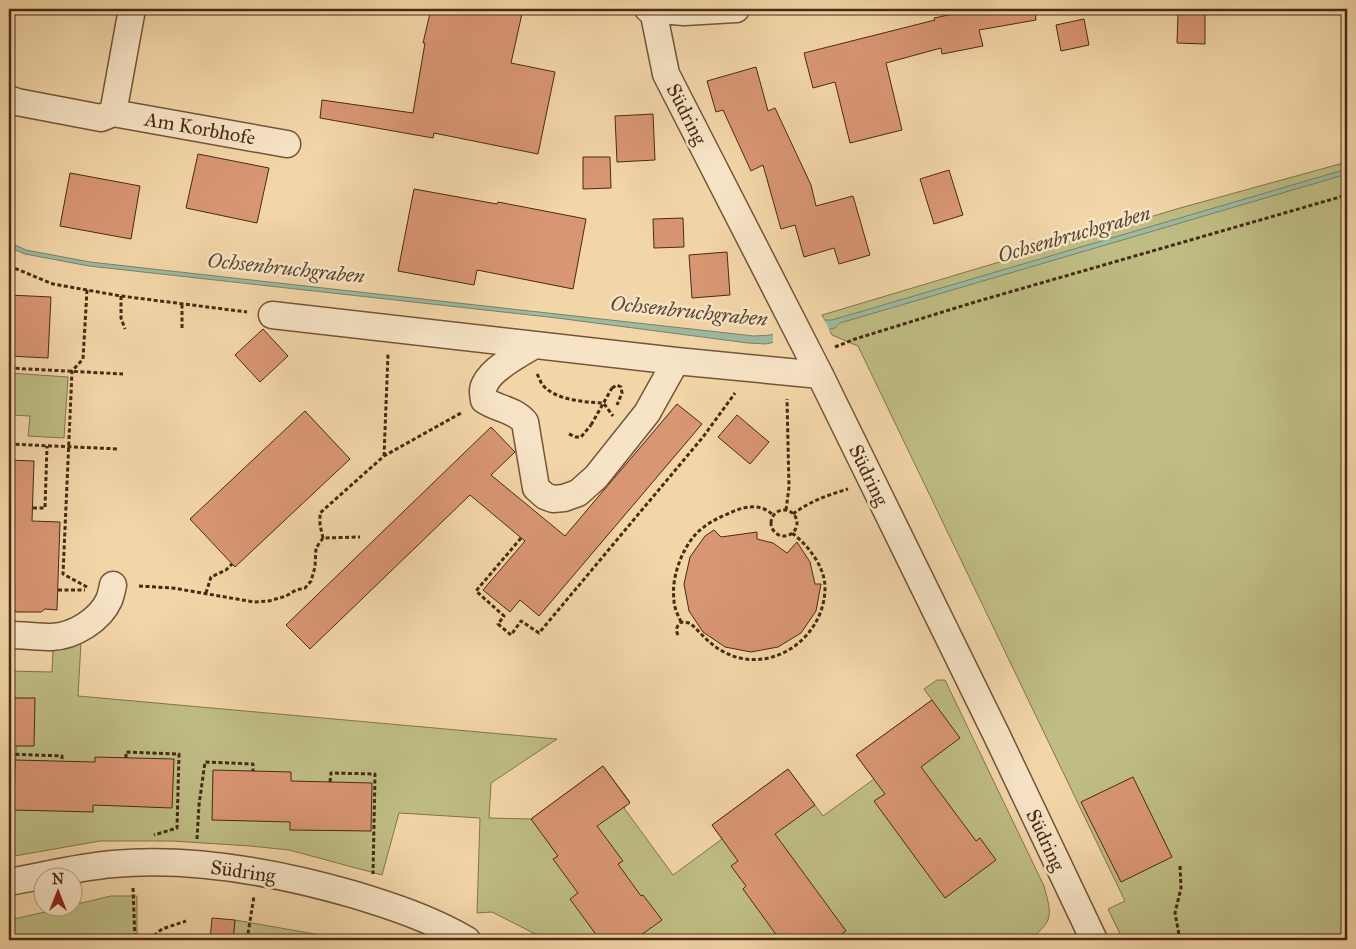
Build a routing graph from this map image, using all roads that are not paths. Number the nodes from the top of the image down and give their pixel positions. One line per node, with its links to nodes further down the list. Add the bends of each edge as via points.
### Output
1 (132, 9): 5 (street)
2 (651, 9): 3 (street, via 684,12); 9 (street, Südring, via 666,74)
3 (736, 9)
4 (9, 99): 5 (street, Am Korbhofe, via 101,118)
5 (113, 113): 6 (street, Am Korbhofe)
6 (287, 144)
7 (272, 315): 8 (street, via 389,328)
8 (525, 351): 10 (street); 10 (street, via 504,364 485,382 484,400 510,411 525,422 536,488 553,499 578,493 596,478 647,413)
9 (812, 359): 10 (street, via 766,370); 15 (street, Südring, via 993,727)
10 (676, 361)
11 (113, 585): 12 (street, via 105,607 90,623 78,629 52,637)
12 (9, 635)
13 (9, 882): 14 (street, Südring, via 111,864 195,865 242,870 304,881 372,900 447,928)
14 (467, 940)
15 (1093, 940)

